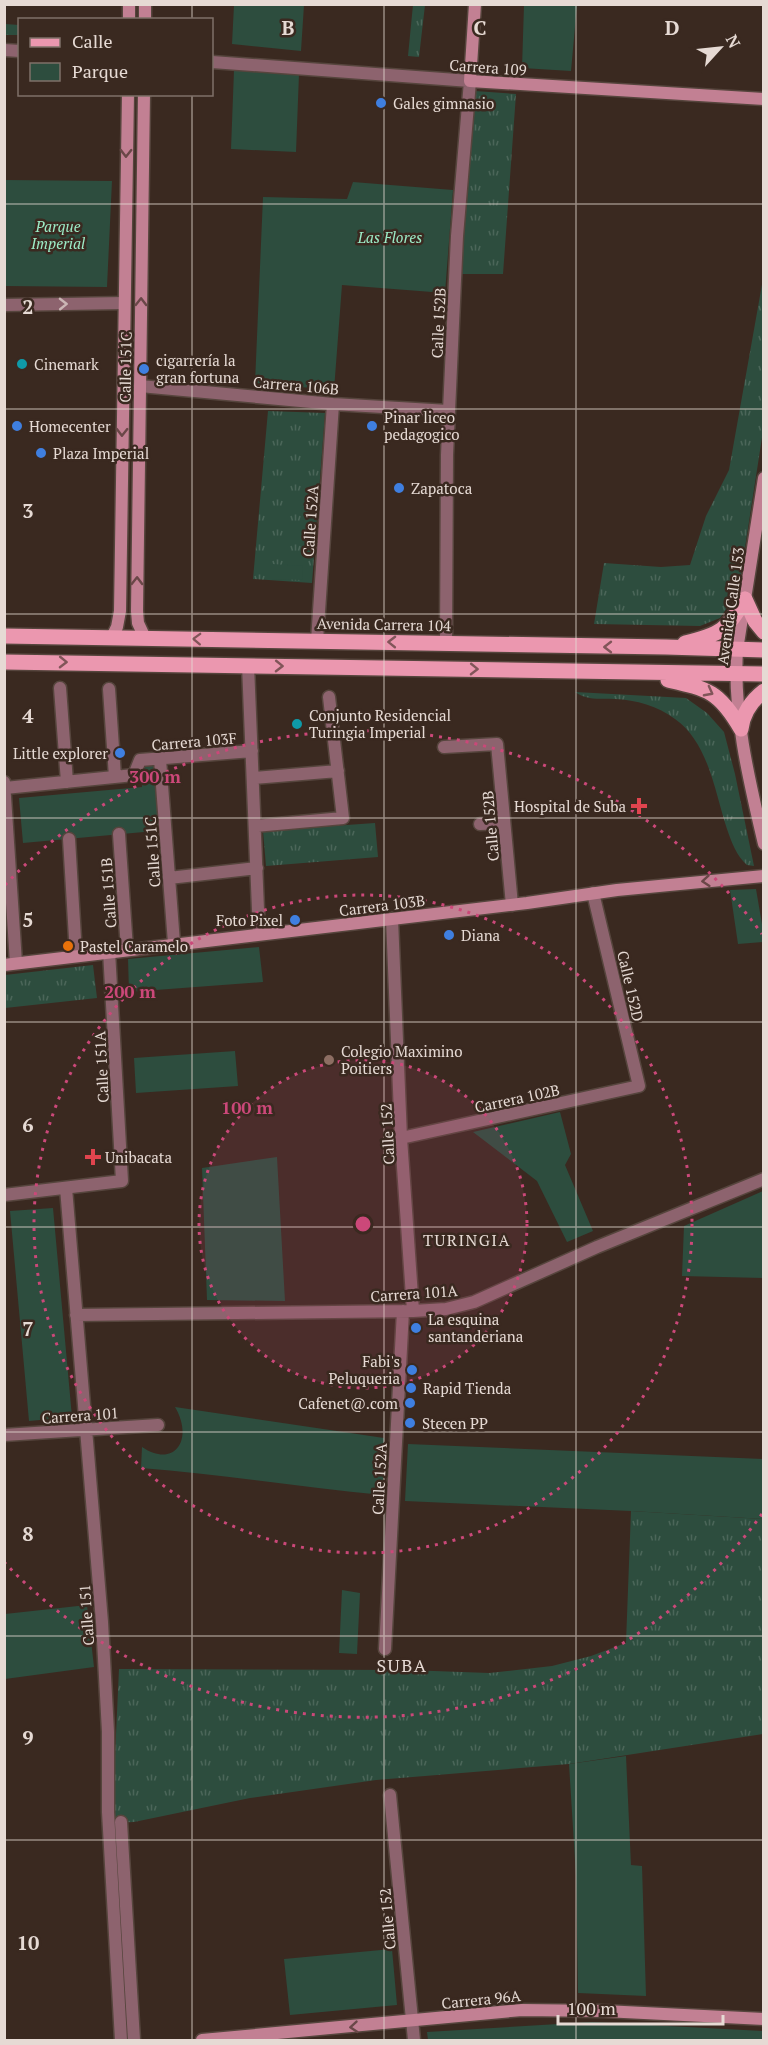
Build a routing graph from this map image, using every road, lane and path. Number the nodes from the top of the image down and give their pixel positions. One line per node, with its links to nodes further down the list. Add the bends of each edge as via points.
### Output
1 (475, 4): 3 (street, Calle 152B)
2 (213, 62): 3 (street, Carrera 109)
3 (470, 81): 6 (street, Carrera 109); 11 (street, Calle 152B)
4 (128, 96): 7 (street, Calle 151C, one-way to 7)
5 (144, 96): 9 (street, Calle 151C, one-way to 5)
6 (764, 99)
7 (124, 303): 8 (street, one-way to 7); 16 (street, Calle 151C, one-way to 16, via 120,611)
8 (4, 305)
9 (140, 386): 10 (street, Carrera 106B); 17 (street, Calle 151C, one-way to 9, via 137,611)
10 (333, 404): 11 (street, Carrera 106B); 18 (street, Calle 152A)
11 (448, 411): 19 (street, Calle 152B)
12 (763, 480): 13 (street, Avenida Calle 153)
13 (745, 599): 14 (main road); 20 (main road, via 730,623 718,632); 21 (street, Avenida Calle 153)
14 (764, 632)
15 (4, 636): 16 (main road, Avenida Carrera 104)
16 (112, 637): 17 (main road, Avenida Carrera 104)
17 (144, 638): 18 (main road, Avenida Carrera 104, one-way to 17)
18 (317, 641): 19 (main road, Avenida Carrera 104, one-way to 18)
19 (446, 643): 20 (main road, Avenida Carrera 104, one-way to 19)
20 (666, 647): 21 (main road, Avenida Carrera 104)
21 (737, 650): 22 (main road, Avenida Carrera 104); 26 (street, Avenida Calle 153)
22 (764, 650)
23 (4, 662): 24 (main road, one-way to 24)
24 (248, 665): 25 (main road, one-way to 25); 34 (street)
25 (632, 672): 26 (main road); 32 (main road, one-way to 32, via 698,686 712,693 726,705)
26 (736, 674): 27 (main road); 32 (street, Avenida Calle 153)
27 (764, 674)
28 (60, 688): 40 (street)
29 (109, 689): 37 (street)
30 (764, 691): 32 (main road, via 746,711)
31 (329, 697): 36 (street)
32 (741, 729): 45 (street, Avenida Calle 153)
33 (444, 747): 42 (street, Calle 152B, via 497,744)
34 (252, 752): 35 (street, Carrera 103F); 38 (street)
35 (160, 759): 37 (street, Carrera 103F, via 140,760 134,775); 51 (street, Calle 151C)
36 (338, 771): 38 (street); 44 (street, via 341,819)
37 (115, 777): 40 (street, Carrera 103F)
38 (253, 778): 44 (street)
39 (4, 782): 41 (street)
40 (67, 782): 41 (street, Carrera 103F)
41 (5, 788): 60 (street)
42 (504, 823): 43 (street); 53 (street, Calle 152B)
43 (480, 824)
44 (255, 826): 49 (street)
45 (762, 828): 48 (street, Avenida Calle 153)
46 (119, 834): 57 (street, Calle 151B)
47 (69, 839): 59 (street)
48 (764, 844)
49 (257, 868): 51 (street); 55 (street)
50 (764, 876): 52 (street, Carrera 103B, one-way to 52)
51 (169, 878): 56 (street, Calle 151C)
52 (593, 893): 53 (street, Carrera 103B); 61 (street, Calle 152D)
53 (512, 904): 54 (street, Carrera 103B)
54 (392, 919): 55 (street, Carrera 103B); 62 (street, Calle 152)
55 (260, 934): 56 (street, Carrera 103B)
56 (174, 943): 57 (street, Carrera 103B)
57 (127, 949): 58 (street, Carrera 103B)
58 (109, 951): 59 (street, Carrera 103B); 64 (street, Calle 151A, via 122,1181)
59 (76, 955): 60 (street, Carrera 103B)
60 (10, 964)
61 (639, 1086): 62 (street, Carrera 102B)
62 (401, 1138): 66 (street, Calle 152)
63 (764, 1179): 66 (street, Carrera 101A, via 597,1246 474,1302 446,1309)
64 (66, 1188): 65 (street); 67 (street, Calle 151)
65 (4, 1195)
66 (408, 1311): 67 (street, Carrera 101A); 71 (street, Calle 152A)
67 (76, 1315): 69 (street, Calle 151)
68 (158, 1425): 69 (street, Carrera 101)
69 (86, 1430): 70 (street, Carrera 101); 76 (street, Calle 151, via 102,1622)
70 (4, 1435)
71 (385, 1649)
72 (390, 1795): 75 (street, Calle 152)
73 (121, 1822): 77 (street)
74 (764, 2019): 75 (street, Carrera 96A, via 538,2009)
75 (412, 2022): 78 (street, Carrera 96A, one-way to 78); 79 (street, Calle 152)
76 (121, 2040)
77 (134, 2040)
78 (202, 2040)
79 (414, 2040)

